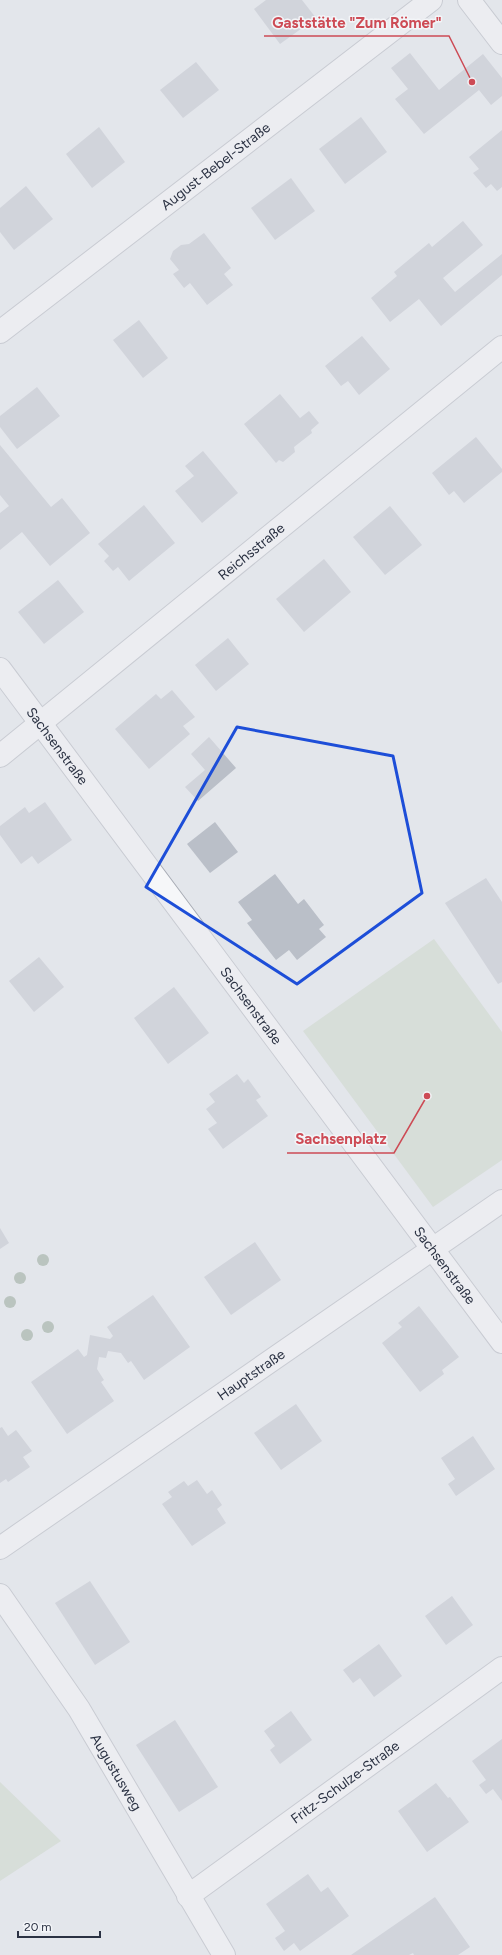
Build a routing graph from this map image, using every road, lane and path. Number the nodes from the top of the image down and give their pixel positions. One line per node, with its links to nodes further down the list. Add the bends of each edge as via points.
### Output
1 (431, 0): 4 (street, August-Bebel-Straße)
2 (470, 0): 3 (street)
3 (502, 43)
4 (0, 332)
5 (502, 347): 7 (street, Reichsstraße)
6 (0, 669): 7 (street, Sachsenstraße)
7 (40, 723): 8 (street, Reichsstraße); 10 (street, Sachsenstraße)
8 (0, 756)
9 (502, 1201): 10 (street, Hauptstraße)
10 (433, 1249): 11 (street, Sachsenstraße); 12 (street, Hauptstraße)
11 (502, 1342)
12 (0, 1548)
13 (0, 1595): 15 (street, Augustusweg, via 79,1709)
14 (502, 1668): 15 (street, Fritz-Schulze-Straße)
15 (188, 1896): 16 (street, Augustusweg)
16 (224, 1955)

